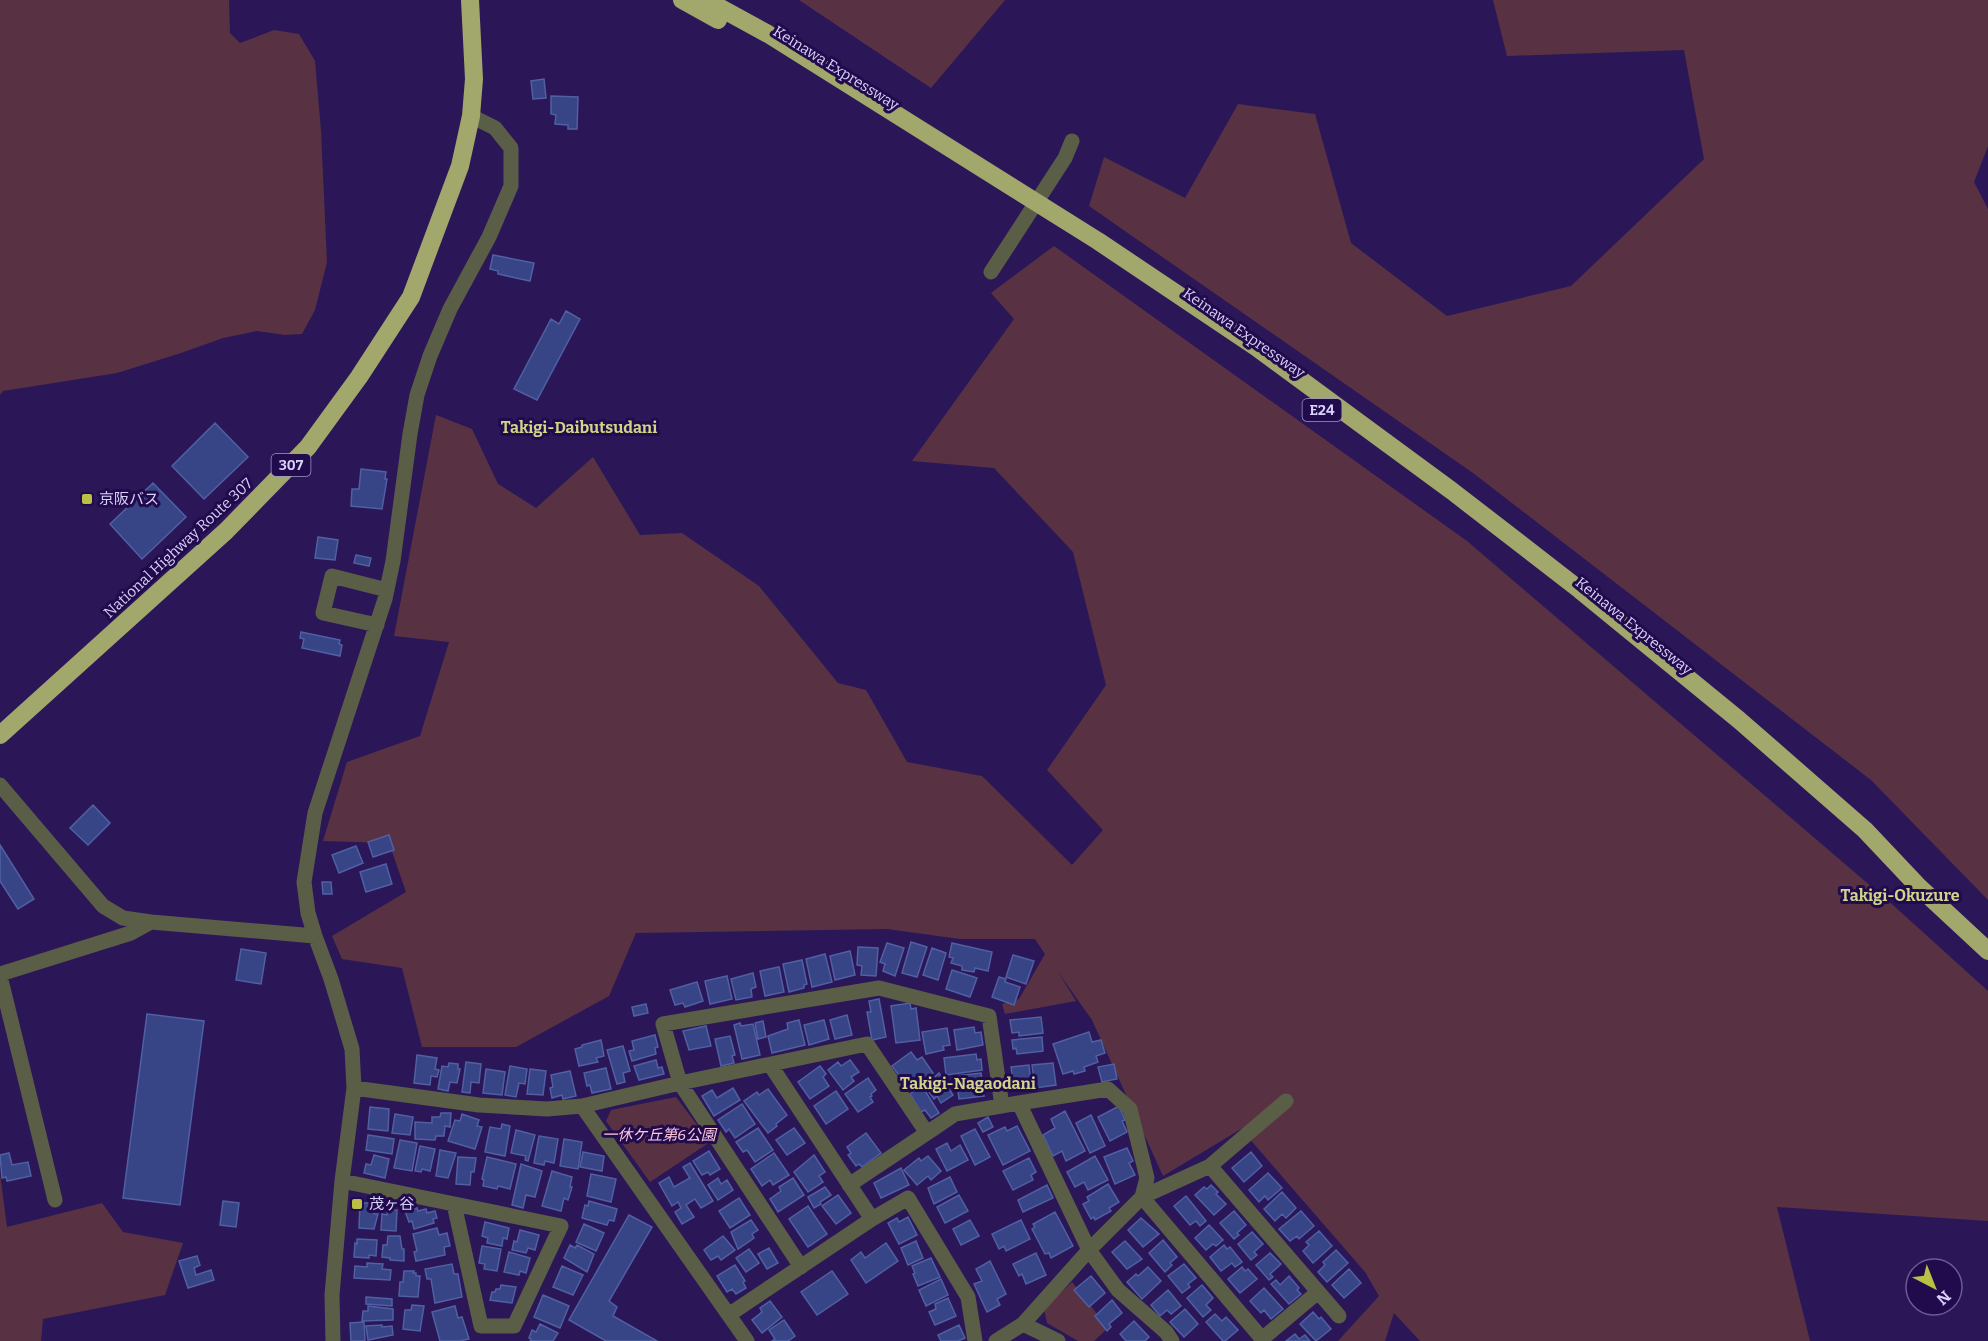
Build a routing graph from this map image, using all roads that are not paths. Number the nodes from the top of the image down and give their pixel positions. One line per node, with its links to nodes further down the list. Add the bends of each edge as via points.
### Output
1 (470, 0): 4 (highway, National Highway Route 307 / 307, via 474,79)
2 (682, 0): 11 (highway, Keinawa Expressway / E24, via 762,44 926,145 1092,250 1259,364 1573,598)
3 (706, 0): 11 (highway, Keinawa Expressway / E24, via 932,136 1256,346 1452,491 1739,720 1865,830)
4 (471, 116): 7 (street, via 495,128 511,148 511,186 450,309 417,395); 9 (highway, National Highway Route 307 / 307, via 460,166 411,297 308,447 226,531)
5 (1072, 141): 6 (street)
6 (991, 272)
7 (387, 590): 8 (street); 8 (street, via 332,576 323,613)
8 (377, 625): 13 (street, via 315,813 304,882)
9 (0, 735)
10 (0, 785): 12 (street, via 103,906 123,918)
11 (1917, 885): 14 (highway, Keinawa Expressway / E24)
12 (151, 922): 13 (street); 15 (street, via 131,933)
13 (315, 936): 18 (street, via 352,1049)
14 (1988, 951)
15 (0, 976): 28 (street)
16 (771, 1066): 17 (street); 23 (street, via 867,1044); 26 (street)
17 (680, 1083): 21 (street); 22 (street, via 663,1024 879,988 989,1016); 32 (street)
18 (354, 1088): 21 (street, via 479,1106); 25 (street)
19 (1286, 1101): 24 (street)
20 (1019, 1103): 22 (street); 27 (street, via 1108,1089 1130,1109 1147,1178); 31 (street)
21 (582, 1106): 34 (street)
22 (1002, 1106): 23 (street, via 955,1114)
23 (927, 1133): 26 (street)
24 (1210, 1166): 27 (street); 33 (street)
25 (342, 1181): 29 (street); 38 (street, via 332,1295)
26 (849, 1185): 30 (street)
27 (1142, 1197): 31 (street); 37 (street)
28 (55, 1200)
29 (454, 1204): 29 (street, via 561,1226 514,1326 482,1326)
30 (872, 1219): 32 (street); 40 (street, via 908,1198 968,1297)
31 (1089, 1250): 36 (street); 43 (street, via 1118,1290)
32 (801, 1267): 34 (street)
33 (1318, 1292): 35 (street); 37 (street)
34 (730, 1314): 39 (street)
35 (1339, 1316)
36 (1023, 1323): 41 (street); 42 (street)
37 (1263, 1340)
38 (333, 1341)
39 (747, 1341)
40 (975, 1341)
41 (996, 1341)
42 (1058, 1341)
43 (1172, 1341)

